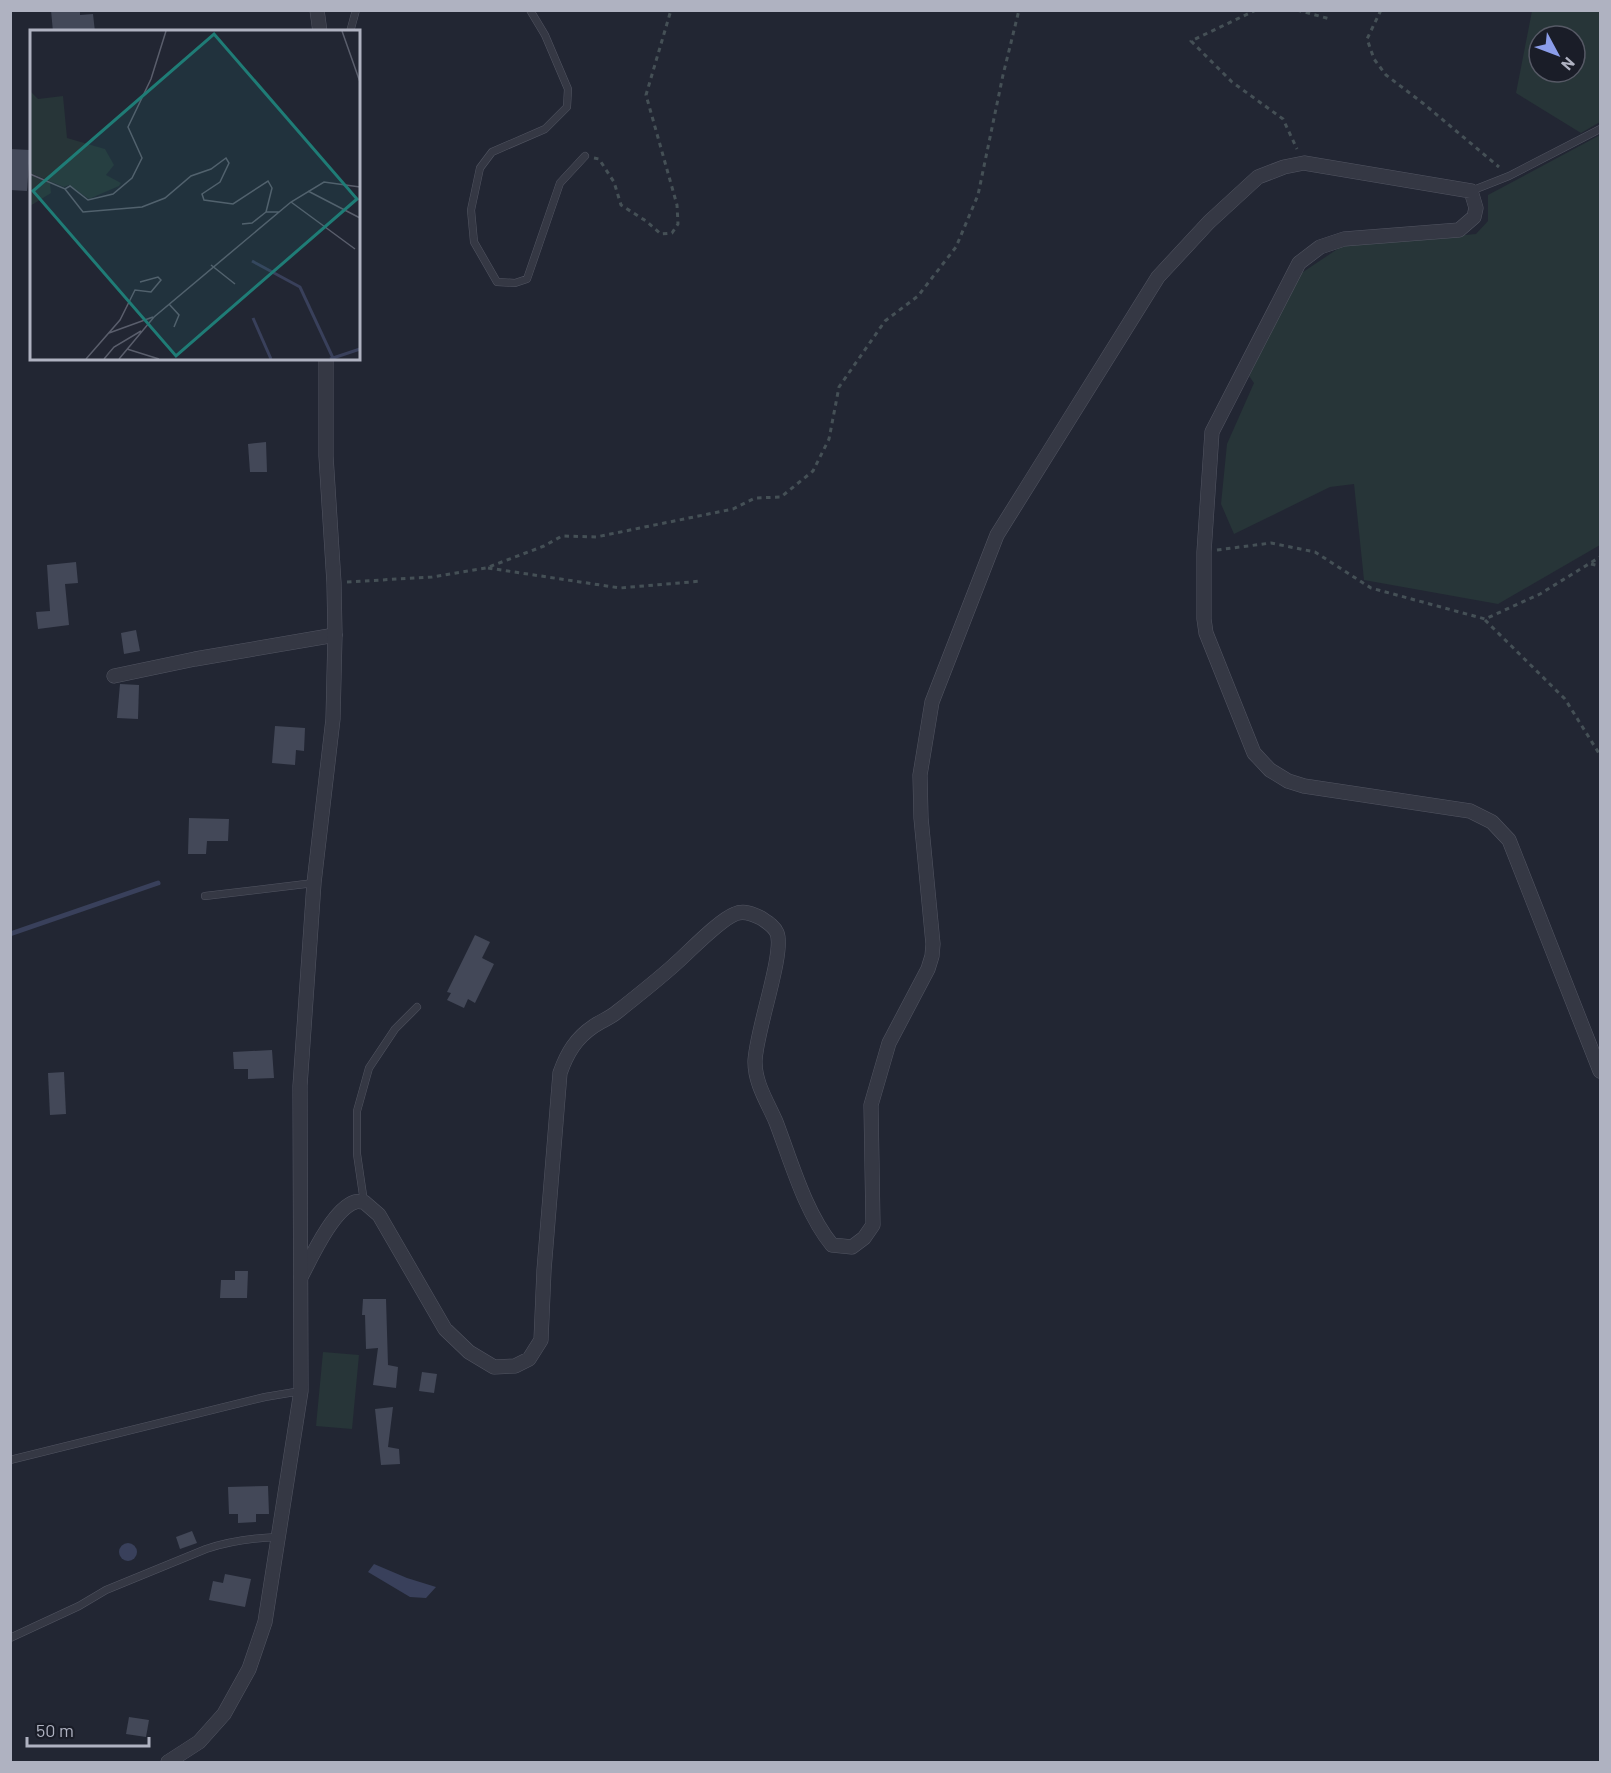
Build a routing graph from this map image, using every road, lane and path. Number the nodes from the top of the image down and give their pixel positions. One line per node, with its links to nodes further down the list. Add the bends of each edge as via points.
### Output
1 (317, 10): 10 (street)
2 (356, 10): 11 (lane)
3 (530, 10): 13 (lane, via 568,88 567,107 545,129 492,152 480,168 471,210 474,242 497,282 515,284 527,279 560,183)
4 (671, 10): 13 (path, via 646,95 677,205 678,224 672,233 661,234 621,205 614,182 599,159)
5 (1019, 10): 22 (path, via 978,195 956,247 918,296 885,321 839,387 828,440 813,471 781,497 755,498 733,509 596,537 562,536)
6 (1256, 10): 14 (path, via 1191,41 1232,82 1283,119)
7 (1297, 10): 9 (path)
8 (1381, 10): 15 (path, via 1367,39 1374,59 1386,75)
9 (1330, 19)
10 (320, 30)
11 (351, 30)
12 (1600, 129): 15 (lane)
13 (585, 156)
14 (1304, 163): 16 (street); 33 (street, via 1258,177 1158,277 997,535 932,702 920,775 932,956 889,1043 871,1105 873,1225 864,1238 852,1247 832,1245 821,1231 760,1087 755,1062 778,955 778,935 773,927 751,913 736,913 723,921 615,1014 592,1027 566,1055 559,1084 541,1340 530,1359 514,1366 494,1367 469,1353 445,1329 379,1215)
15 (1509, 176): 16 (lane)
16 (1471, 191): 18 (street, via 1476,208 1474,217 1459,231 1344,239 1320,247 1299,263 1212,432)
17 (326, 360): 24 (street, via 326,456)
18 (1203, 552): 25 (path, via 1271,543 1315,552 1371,588); 32 (street, via 1206,633 1254,753 1270,770 1304,786 1470,811 1492,822 1509,840)
19 (1600, 557): 20 (path)
20 (1590, 564): 21 (path); 25 (path, via 1540,594)
21 (1600, 566)
22 (486, 568): 23 (path, via 620,588); 24 (path, via 432,578)
23 (702, 581)
24 (334, 583): 26 (street)
25 (1485, 619): 28 (path, via 1565,699)
26 (335, 635): 27 (street); 29 (street, via 333,719)
27 (114, 676)
28 (1600, 755)
29 (314, 883): 30 (lane); 34 (street, via 300,1086)
30 (205, 896)
31 (417, 1007): 33 (lane, via 395,1029 369,1068 357,1111 357,1154)
32 (1600, 1071)
33 (364, 1202): 34 (street, via 355,1202 340,1211)
34 (301, 1277): 35 (street)
35 (301, 1391): 36 (lane); 37 (street)
36 (10, 1460)
37 (278, 1538): 38 (lane, via 250,1538 215,1546 106,1590); 39 (street, via 265,1622 249,1669 224,1714 199,1742)
38 (10, 1638)
39 (168, 1762)

